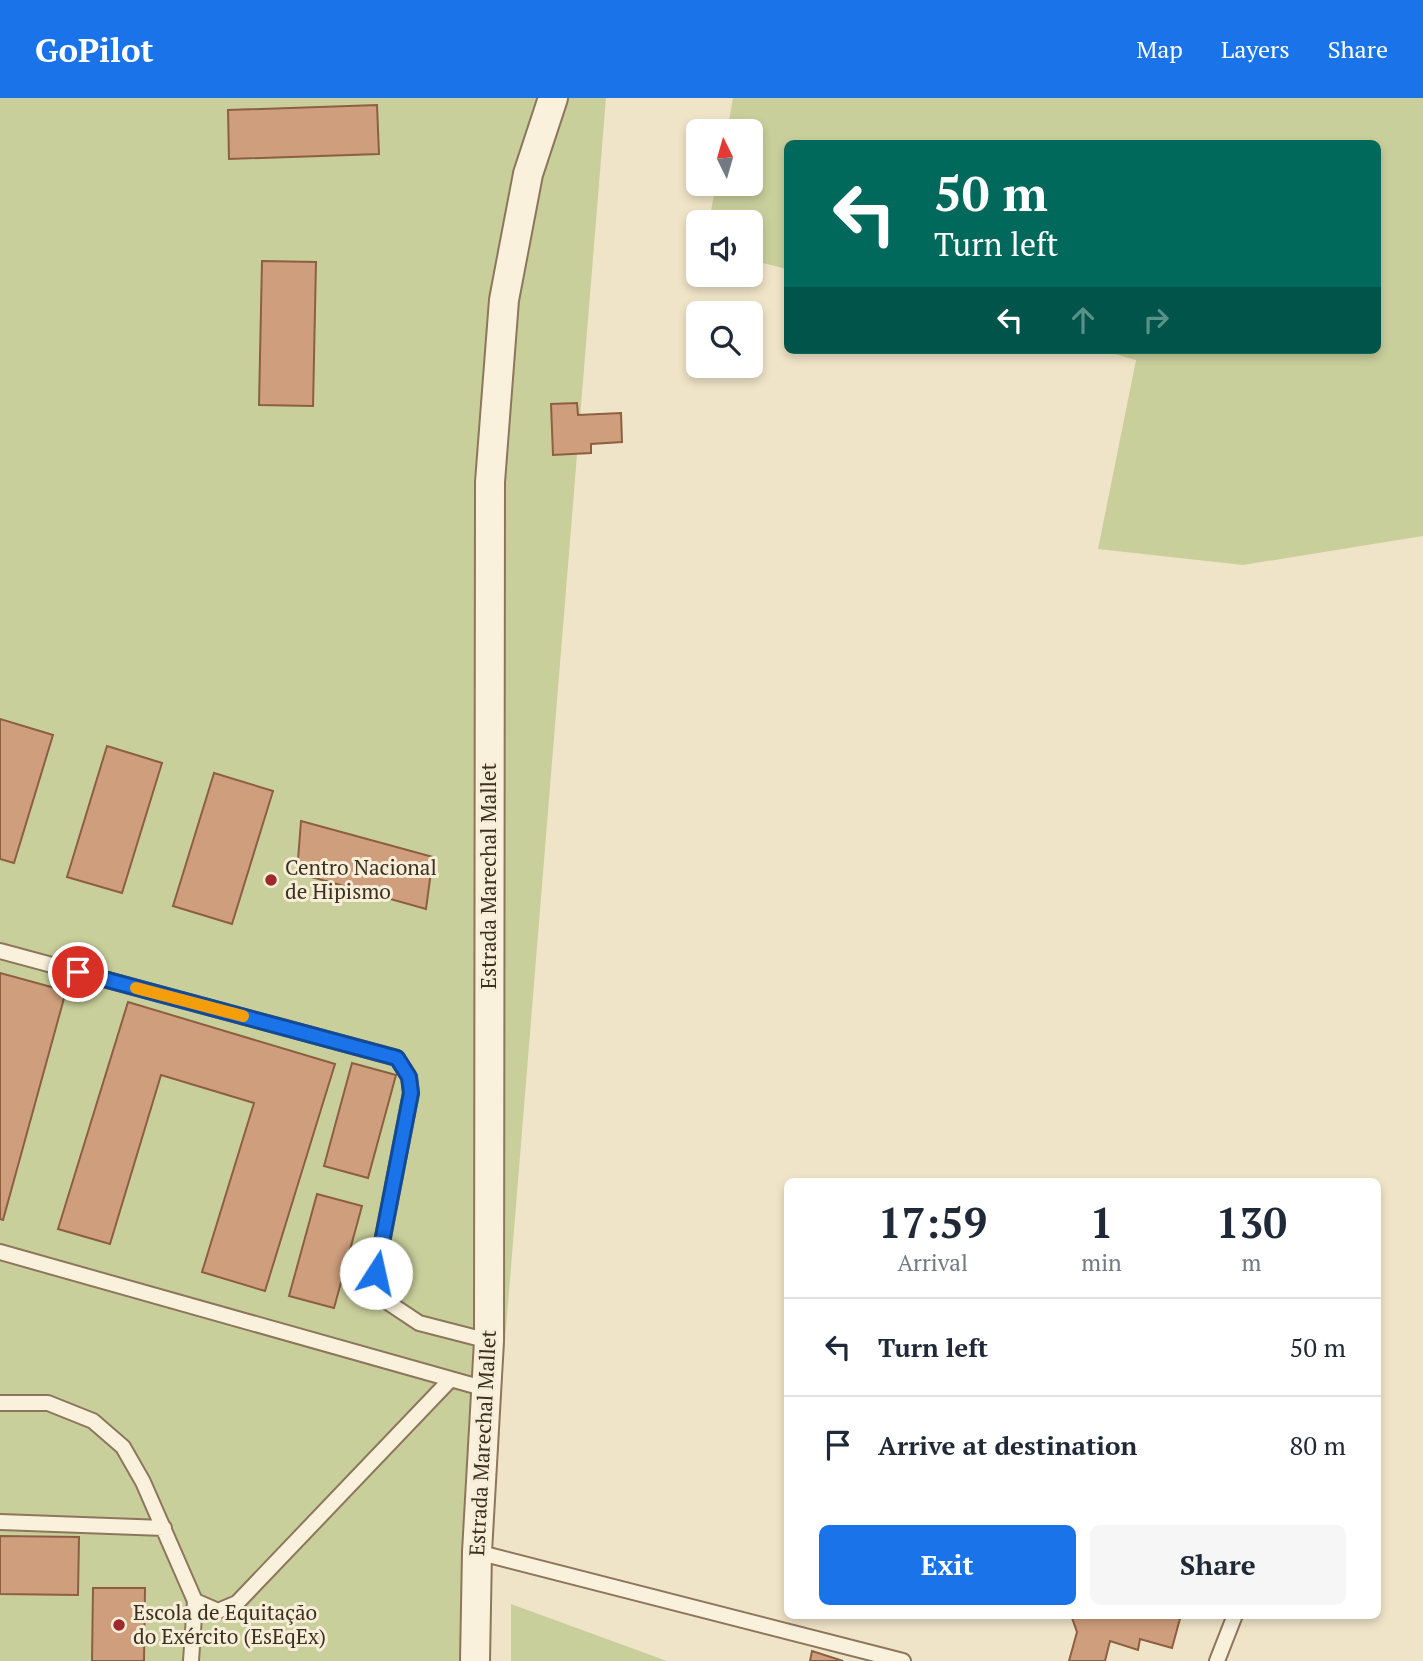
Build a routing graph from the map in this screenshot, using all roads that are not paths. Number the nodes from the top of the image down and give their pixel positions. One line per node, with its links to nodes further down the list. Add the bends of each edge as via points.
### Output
1 (553, 98): 4 (street, Estrada Marechal Mallet, via 528,174 504,300 490,482)
2 (0, 951): 4 (lane, via 397,1058 409,1077 411,1093 376,1273 386,1301 419,1323)
3 (0, 1252): 5 (lane)
4 (489, 1342): 6 (street, Estrada Marechal Mallet)
5 (451, 1379): 6 (lane); 11 (lane, via 237,1603 218,1611)
6 (486, 1389): 10 (street, Estrada Marechal Mallet)
7 (0, 1403): 9 (lane, via 48,1404 93,1421 123,1447)
8 (0, 1522): 9 (lane)
9 (164, 1528): 11 (lane)
10 (477, 1552): 14 (street, Estrada Marechal Mallet); 15 (lane)
11 (195, 1601): 13 (lane)
12 (1233, 1619): 16 (lane)
13 (191, 1661)
14 (475, 1661)
15 (903, 1661)
16 (1217, 1661)

